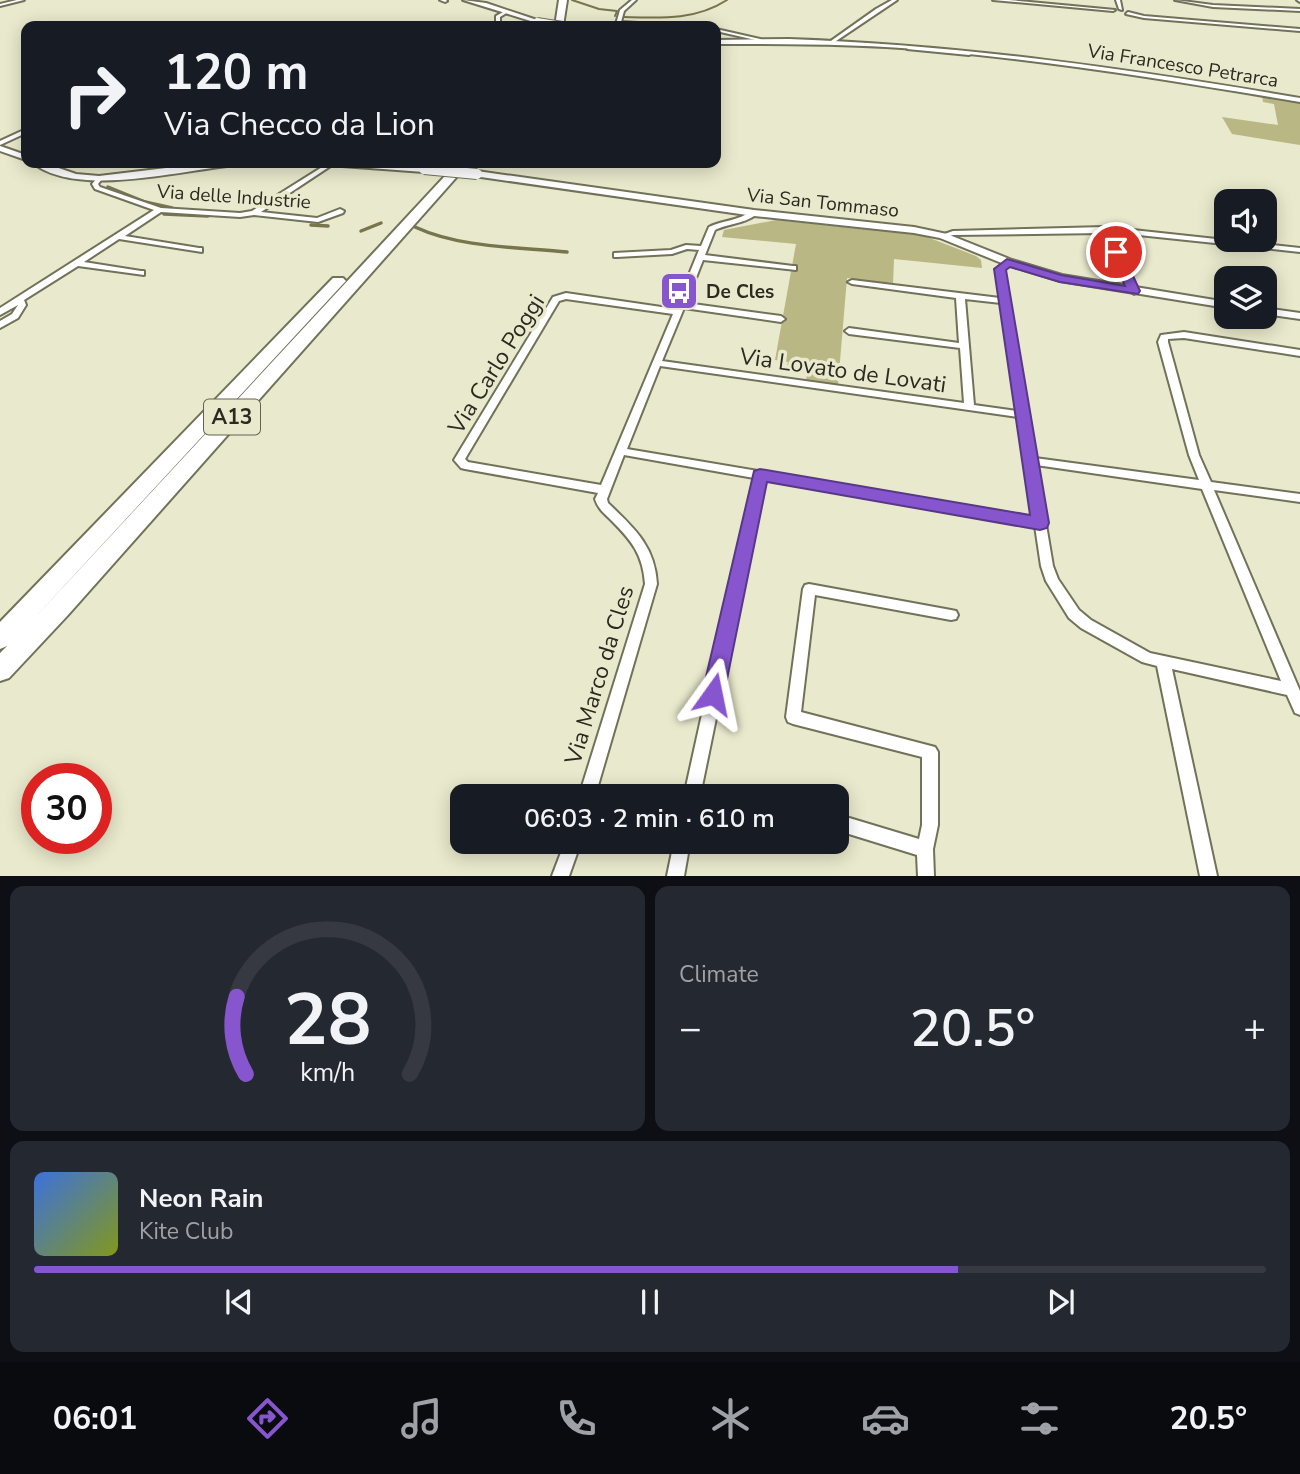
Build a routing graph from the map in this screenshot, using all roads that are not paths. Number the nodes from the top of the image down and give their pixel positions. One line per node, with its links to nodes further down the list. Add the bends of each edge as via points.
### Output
1 (22, 0): 11 (street)
2 (466, 0): 15 (street)
3 (554, 0): 19 (highway)
4 (563, 0): 20 (highway)
5 (634, 0): 21 (street, via 622,10)
6 (896, 0): 26 (street); 27 (street, via 867,18 847,38)
7 (995, 0): 10 (street)
8 (1118, 0): 12 (street)
9 (1177, 0): 14 (street)
10 (1017, 1): 13 (street)
11 (0, 5)
12 (1121, 9): 13 (street); 16 (street)
13 (1113, 10): 16 (street)
14 (1300, 10)
15 (506, 12): 17 (street); 18 (street, bridge)
16 (1128, 13): 22 (street)
17 (498, 21)
18 (537, 21)
19 (552, 21)
20 (560, 21)
21 (619, 21)
22 (1300, 27)
23 (721, 31): 24 (street)
24 (760, 40): 25 (street, Via Francesco Petrarca); 26 (street, Via Francesco Petrarca)
25 (721, 42)
26 (830, 43): 27 (street, Via Francesco Petrarca)
27 (848, 44): 28 (street, Via Francesco Petrarca, via 975,51)
28 (1300, 100)
29 (21, 134): 30 (street)
30 (0, 145): 31 (street)
31 (21, 156)
32 (51, 168): 38 (street)
33 (187, 168): 38 (street)
34 (324, 168): 42 (street)
35 (410, 168): 37 (street, Via San Tommaso, bridge)
36 (444, 168): 82 (highway, A13)
37 (470, 168): 40 (street, Via San Tommaso); 84 (highway, A13)
38 (99, 179): 39 (street, Via delle Industrie, via 97,188)
39 (160, 210): 42 (street, Via delle Industrie); 47 (street)
40 (737, 210): 43 (street, Via San Tommaso); 44 (street)
41 (340, 211): 42 (street, Via delle Industrie, via 318,220)
42 (254, 213)
43 (754, 213): 44 (street); 46 (street, Via San Tommaso)
44 (727, 222): 50 (street, via 712,229)
45 (1105, 229): 46 (street, Via San Tommaso); 49 (street, Via San Tommaso); 57 (street)
46 (943, 236): 52 (street)
47 (118, 237): 48 (street); 53 (street)
48 (199, 250)
49 (1300, 250)
50 (702, 253): 51 (street, via 686,247); 54 (street); 62 (street)
51 (617, 255)
52 (1007, 262): 57 (street, via 1060,278); 60 (street, via 1000,269)
53 (77, 263): 55 (street); 59 (street)
54 (793, 268)
55 (141, 273)
56 (852, 282): 58 (street)
57 (1134, 291): 61 (street)
58 (960, 296): 60 (street); 69 (street)
59 (20, 300): 63 (street); 67 (street, via 15,316)
60 (1004, 301): 73 (street)
61 (1214, 303)
62 (679, 308): 66 (street); 71 (street); 78 (street, Via Carlo Poggi, via 566,296 556,299 459,460 465,465)
63 (0, 312)
64 (1277, 313): 65 (street)
65 (1300, 316)
66 (781, 318)
67 (0, 325)
68 (849, 331): 69 (street)
69 (965, 346): 72 (street)
70 (1299, 355): 77 (street, via 1184,335 1164,337)
71 (657, 363): 72 (street, Via Lovato de Lovati); 74 (street)
72 (969, 407): 73 (street, Via Lovato de Lovati)
73 (1024, 415): 75 (street)
74 (620, 451): 76 (street); 78 (street)
75 (1032, 461): 77 (street); 80 (street)
76 (760, 475): 80 (street); 88 (street)
77 (1206, 485): 79 (street); 85 (street)
78 (605, 490): 87 (street, Via Marco da Cles, via 603,505 642,546 652,567 651,584)
79 (1300, 498)
80 (1040, 523): 83 (street, via 1049,573 1074,614 1147,658)
81 (951, 615): 90 (street, via 809,589 793,717 930,752 930,825)
82 (0, 638)
83 (1163, 662): 85 (street); 96 (street)
84 (0, 670)
85 (1291, 689): 86 (street)
86 (1300, 708)
87 (591, 784)
88 (695, 784)
89 (849, 826): 90 (street)
90 (925, 849): 95 (street)
91 (568, 854): 93 (street)
92 (680, 854): 94 (street)
93 (560, 876)
94 (675, 876)
95 (926, 876)
96 (1209, 876)

